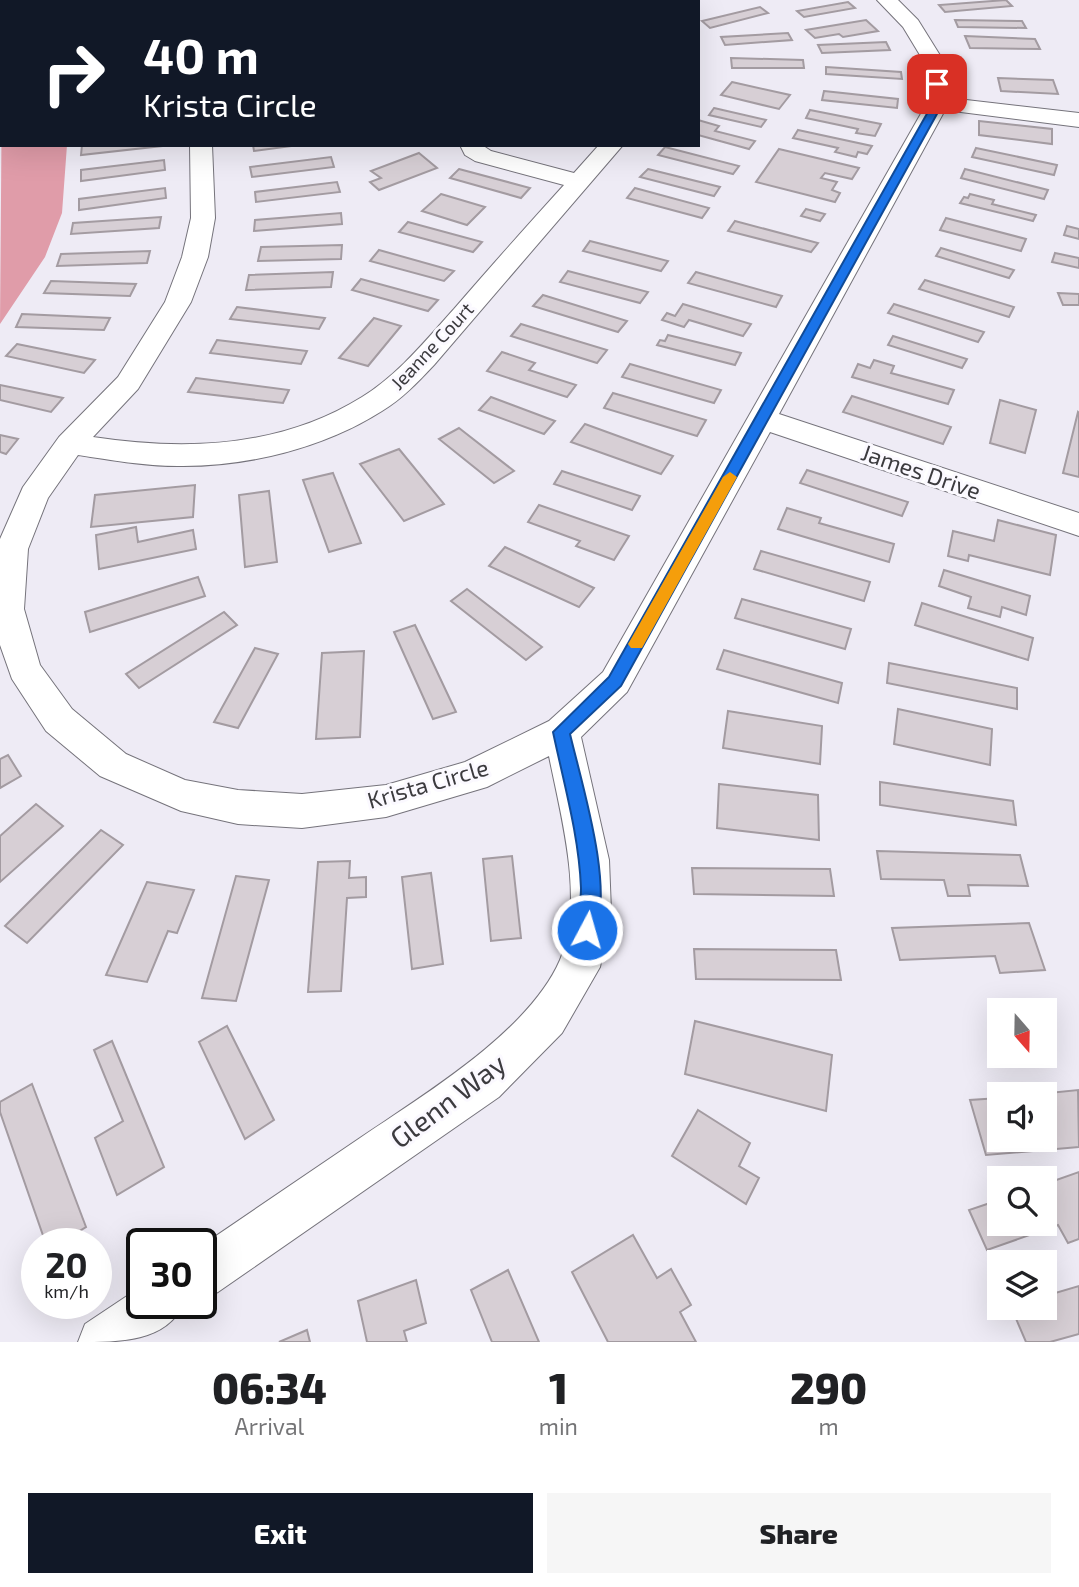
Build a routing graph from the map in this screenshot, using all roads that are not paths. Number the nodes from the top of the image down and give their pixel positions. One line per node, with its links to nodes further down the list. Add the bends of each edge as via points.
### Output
1 (887, 0): 2 (street, via 911,24 936,65)
2 (938, 103): 3 (street); 8 (street, Krista Circle)
3 (1079, 120)
4 (201, 147): 9 (street, Krista Circle, via 203,218 178,303 128,383)
5 (472, 147): 7 (street, via 483,156)
6 (610, 147): 7 (street, Jeanne Court)
7 (579, 182): 9 (street, Jeanne Court, via 424,359 392,390 345,419 268,445 193,456)
8 (763, 419): 10 (street, James Drive); 11 (street, Krista Circle, via 615,682)
9 (70, 444): 11 (street, Krista Circle, via 34,495 12,548 7,609 24,669 59,720 113,765 181,795 238,807 302,811 386,801 474,776)
10 (1079, 525)
11 (562, 732): 12 (street, Glenn Way, via 589,860 591,911 579,967 547,1018 483,1081)
12 (217, 1264)
13 (137, 1319): 14 (street)
14 (103, 1342)

